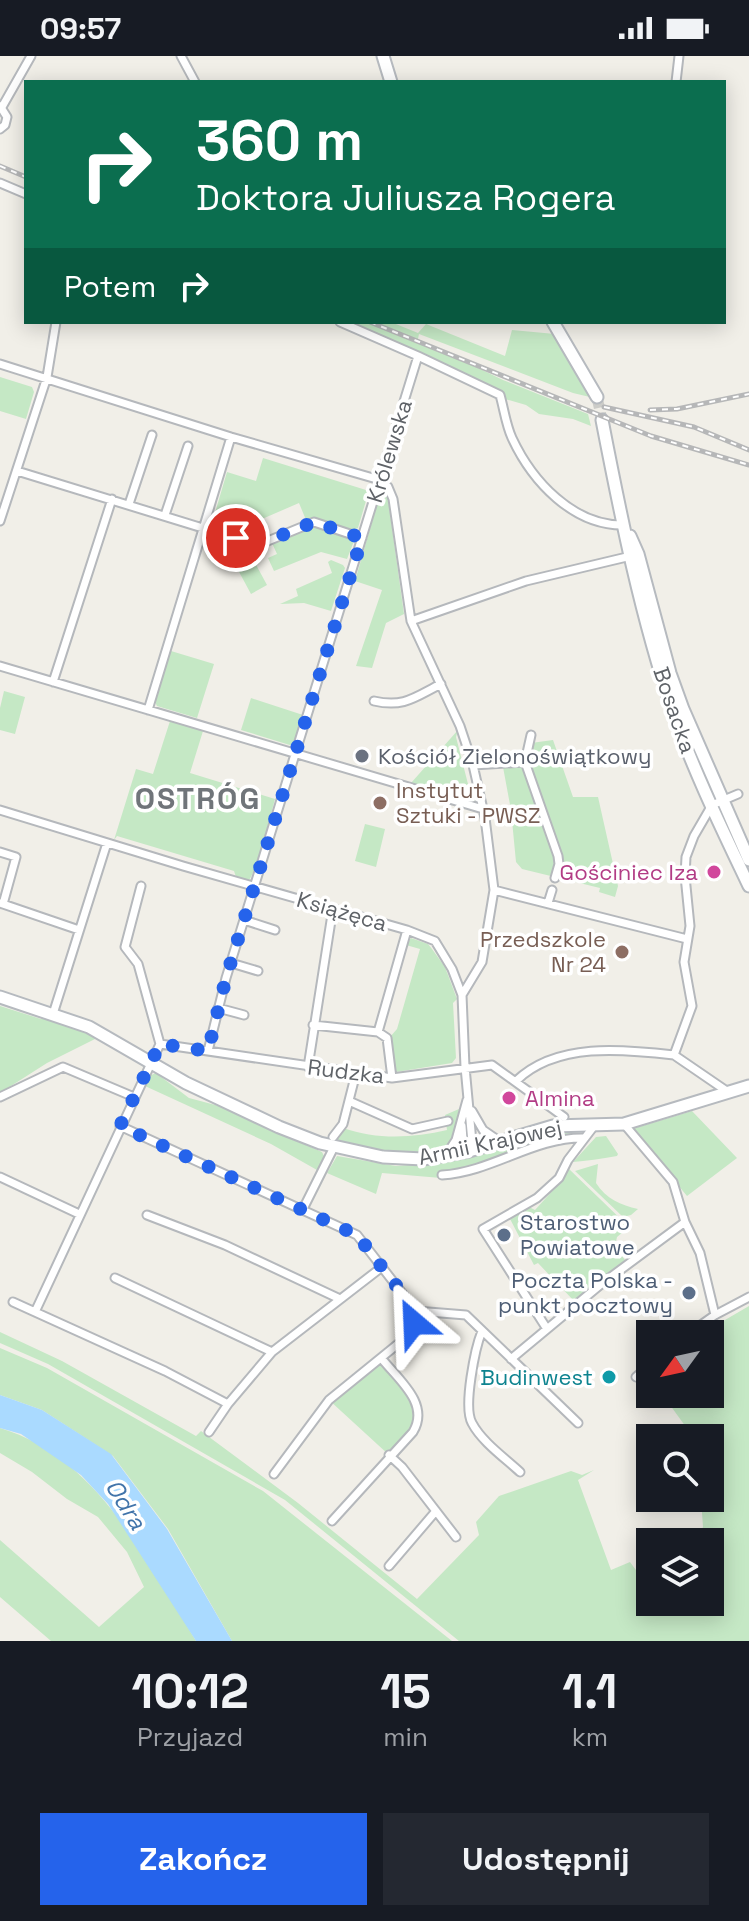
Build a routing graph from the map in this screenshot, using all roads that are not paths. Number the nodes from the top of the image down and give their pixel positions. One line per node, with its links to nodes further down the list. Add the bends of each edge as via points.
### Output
1 (31, 56): 8 (street)
2 (181, 56): 5 (street)
3 (383, 56): 6 (street)
4 (679, 56): 7 (street)
5 (194, 80)
6 (390, 80)
7 (676, 80)
8 (1, 106): 9 (street, via 7,119)
9 (0, 129)
10 (0, 183): 11 (street)
11 (24, 193)
12 (56, 324): 17 (street)
13 (345, 324): 15 (street)
14 (558, 324): 18 (street)
15 (418, 356): 24 (street, Królewska); 29 (street, via 500,395 511,435 547,489 574,512)
16 (0, 364): 17 (street)
17 (47, 377): 21 (street); 23 (street)
18 (597, 397)
19 (602, 420): 29 (street, Bosacka)
20 (152, 435): 26 (street)
21 (231, 437): 24 (street); 30 (street)
22 (188, 446): 27 (street)
23 (17, 471): 25 (street); 28 (street)
24 (380, 480): 31 (street, Królewska); 33 (street, via 393,499)
25 (112, 499): 26 (street); 35 (street)
26 (129, 504): 27 (street)
27 (165, 515): 30 (street)
28 (0, 521)
29 (624, 525): 32 (street, Bosacka)
30 (203, 527): 31 (street, via 258,545 314,522); 38 (street)
31 (362, 538): 40 (street, Królewska)
32 (634, 555): 33 (street, via 526,581); 44 (street, Bosacka, via 673,713)
33 (411, 621): 36 (street)
34 (0, 666): 35 (street)
35 (53, 682): 38 (street)
36 (441, 684): 37 (street, via 393,706); 42 (street)
37 (374, 701)
38 (148, 710): 40 (street)
39 (531, 735): 41 (street)
40 (297, 753): 45 (street); 52 (street, Królewska)
41 (525, 762): 42 (street); 50 (street, via 558,856)
42 (473, 765): 45 (street)
43 (738, 794): 44 (street)
44 (717, 803): 49 (street, Bosacka); 53 (street, Bosacka); 63 (street, via 686,857)
45 (483, 809): 54 (street)
46 (0, 810): 47 (street, Książęca)
47 (107, 843): 52 (street, Książęca); 60 (street)
48 (0, 852): 57 (street, via 16,857)
49 (749, 860)
50 (555, 878)
51 (141, 886): 73 (street, via 125,947 138,964)
52 (255, 886): 58 (street, Książęca); 59 (street, Królewska)
53 (749, 886)
54 (494, 890): 56 (street); 66 (street, via 482,962)
55 (552, 890): 56 (street)
56 (548, 903): 63 (street)
57 (1, 904): 60 (street)
58 (333, 908): 62 (street, Książęca); 71 (street)
59 (244, 920): 61 (street); 64 (street, Królewska)
60 (79, 930): 69 (street)
61 (275, 930)
62 (407, 930): 66 (street, Książęca, via 435,941); 72 (street)
63 (687, 939): 75 (street, via 684,962 692,1006)
64 (231, 963): 65 (street); 68 (street, Królewska)
65 (258, 971)
66 (462, 995): 78 (street, Książęca)
67 (0, 997): 69 (street)
68 (218, 1008): 70 (street); 74 (street, Królewska)
69 (53, 1014): 76 (street, via 89,1027)
70 (244, 1015)
71 (313, 1025): 72 (street); 77 (street)
72 (378, 1032): 80 (street, via 387,1038)
73 (160, 1044): 74 (street, Rudzka); 76 (street)
74 (208, 1051): 77 (street, Rudzka)
75 (674, 1055): 81 (street, via 576,1053 542,1062); 83 (street)
76 (149, 1062): 85 (street); 96 (street, Armii Krajowej, via 279,1127)
77 (308, 1067): 79 (street, Rudzka)
78 (465, 1067): 80 (street, Rudzka); 81 (street, Rudzka, via 492,1065); 87 (street, Książęca)
79 (356, 1073): 80 (street, Rudzka); 86 (street)
80 (392, 1078)
81 (516, 1081): 89 (street, Rudzka)
82 (749, 1086): 83 (street, Armii Krajowej)
83 (728, 1092): 91 (street, Armii Krajowej)
84 (0, 1097): 85 (street, via 61,1067)
85 (134, 1097): 92 (street)
86 (349, 1101): 90 (street, via 412,1129); 96 (street)
87 (469, 1102): 88 (street, Książęca); 95 (street, via 483,1130); 97 (street, Książęca)
88 (462, 1117): 97 (street, Książęca); 98 (street, Książęca)
89 (564, 1117)
90 (448, 1121)
91 (624, 1124): 93 (street, Armii Krajowej); 104 (street, via 673,1182)
92 (120, 1126): 101 (street); 102 (street)
93 (594, 1126): 94 (street); 95 (street, Armii Krajowej, via 553,1126)
94 (584, 1138): 99 (street, via 549,1143 471,1172); 114 (street, via 559,1178 537,1198 483,1229)
95 (499, 1141): 97 (street, Armii Krajowej)
96 (334, 1142): 98 (street, Armii Krajowej, via 400,1159); 101 (street)
97 (469, 1151): 98 (street, Armii Krajowej)
98 (445, 1156)
99 (442, 1175)
100 (0, 1177): 102 (street)
101 (303, 1209): 105 (street, via 357,1235)
102 (79, 1214): 111 (street)
103 (147, 1215): 108 (street)
104 (685, 1222): 112 (street, via 700,1253); 114 (street)
105 (382, 1267): 108 (street); 110 (street)
106 (115, 1278): 116 (street)
107 (749, 1297): 112 (street)
108 (340, 1299): 116 (street)
109 (13, 1302): 111 (street)
110 (416, 1311): 115 (street, via 466,1315); 117 (street, via 412,1331)
111 (35, 1312): 119 (street)
112 (715, 1315): 113 (street)
113 (708, 1320)
114 (547, 1329): 118 (street)
115 (482, 1331): 118 (street); 123 (street, via 470,1420)
116 (272, 1352): 119 (street)
117 (382, 1359): 122 (street, via 417,1401 420,1422); 124 (street, via 329,1400)
118 (511, 1359): 120 (street)
119 (228, 1404): 121 (street)
120 (578, 1423)
121 (209, 1432)
122 (389, 1455): 125 (street); 126 (street)
123 (520, 1472)
124 (274, 1474)
125 (436, 1511): 127 (street); 128 (street)
126 (332, 1521)
127 (456, 1537)
128 (389, 1566)

